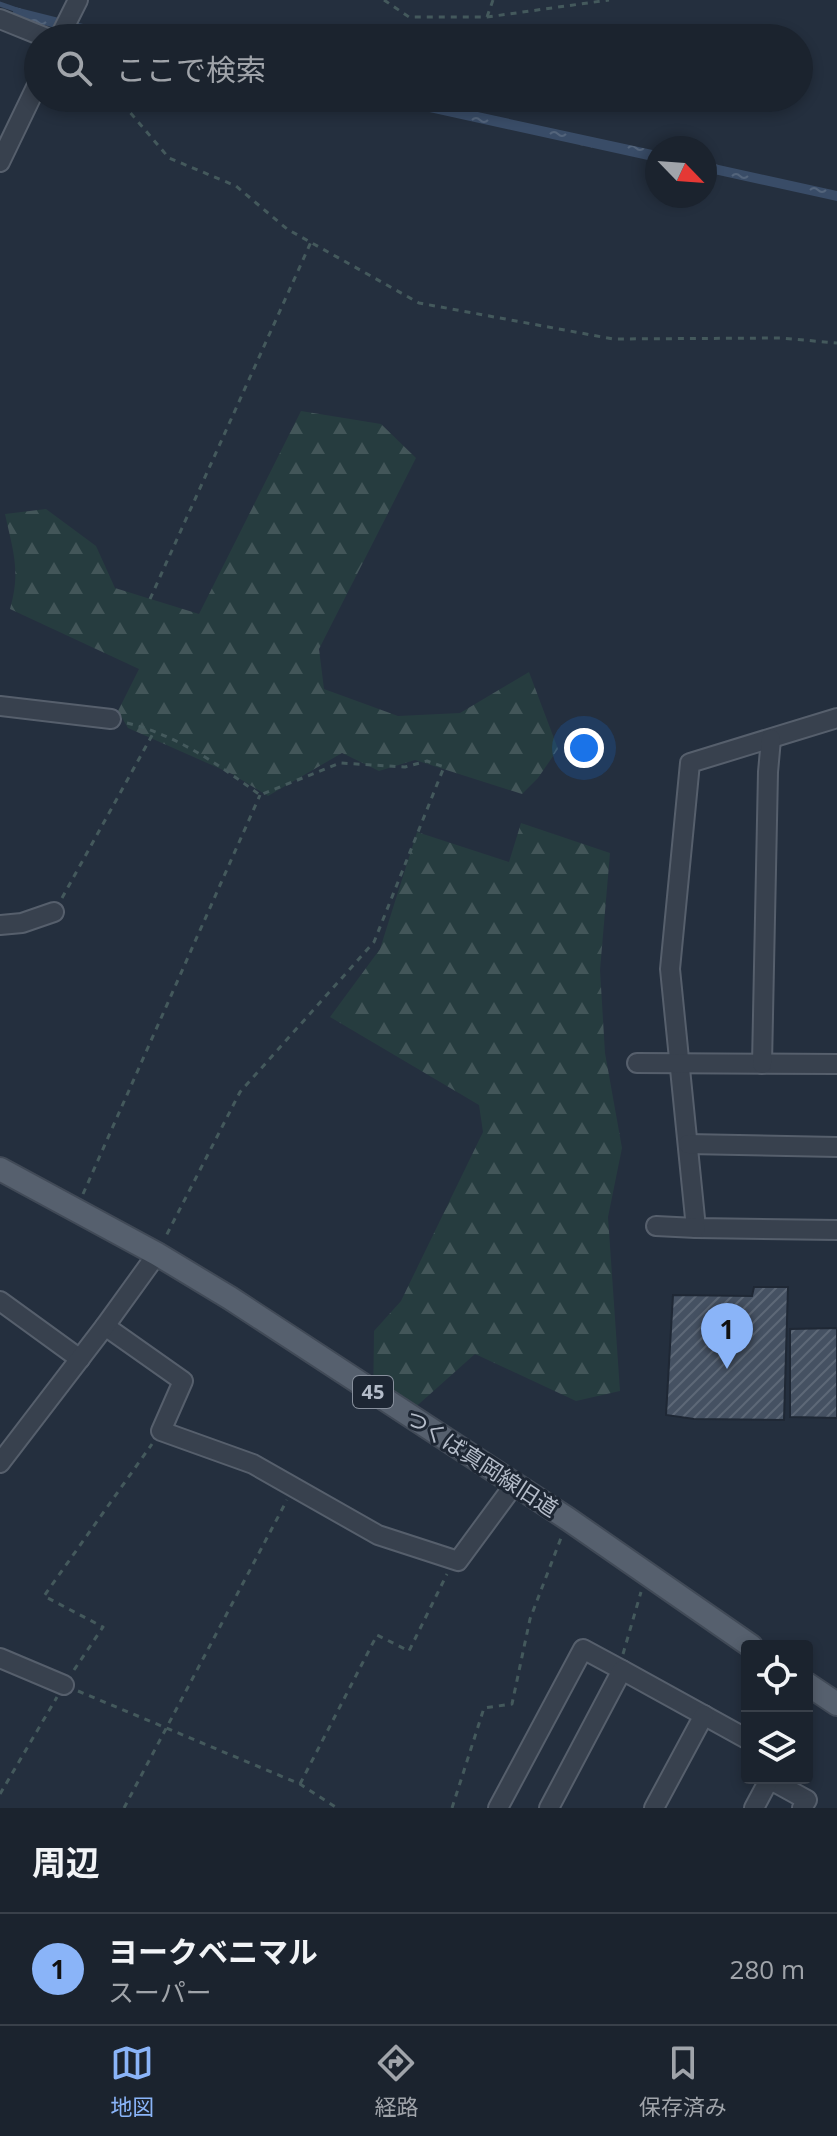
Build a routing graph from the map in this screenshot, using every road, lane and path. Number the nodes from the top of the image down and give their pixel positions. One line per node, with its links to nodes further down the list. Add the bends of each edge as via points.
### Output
1 (78, 0): 7 (street)
2 (384, 0): 5 (path, via 409,17)
3 (493, 0): 5 (path)
4 (609, 0): 5 (path)
5 (487, 17)
6 (0, 19): 8 (street)
7 (66, 24)
8 (24, 29)
9 (24, 112): 11 (street)
10 (130, 112): 12 (path, via 169,158 236,186)
11 (0, 162)
12 (311, 242): 13 (path, via 419,303 465,312 613,339); 14 (path)
13 (837, 343)
14 (150, 599)
15 (0, 706): 17 (street)
16 (837, 718): 19 (street)
17 (111, 719): 18 (path)
18 (155, 730): 20 (path, via 220,765); 21 (path)
19 (771, 739): 24 (street, via 690,763 670,969); 25 (street)
20 (260, 795): 30 (path); 34 (path, via 340,763 405,767 427,761 444,767 374,942 240,1092)
21 (54, 912): 22 (street)
22 (0, 925)
23 (637, 1063): 24 (street)
24 (681, 1063): 25 (street); 27 (street)
25 (762, 1064): 26 (street)
26 (837, 1064)
27 (688, 1144): 28 (street); 32 (street)
28 (837, 1147)
29 (0, 1169): 30 (main road, つくば真岡線旧道 / 45)
30 (76, 1210): 34 (main road, つくば真岡線旧道 / 45)
31 (656, 1226): 32 (street)
32 (696, 1228): 33 (street)
33 (837, 1230)
34 (157, 1254): 36 (street); 40 (main road, つくば真岡線旧道 / 45)
35 (0, 1301): 37 (street)
36 (105, 1326): 37 (street); 38 (street, via 183,1381)
37 (80, 1359): 39 (street)
38 (161, 1431): 41 (street, via 253,1464); 48 (path, via 44,1596 103,1627)
39 (0, 1463)
40 (514, 1485): 42 (main road, つくば真岡線旧道 / 45); 43 (street, via 458,1561)
41 (294, 1486): 43 (street, via 378,1535); 52 (path)
42 (568, 1519): 44 (main road, つくば真岡線旧道 / 45); 60 (path, via 530,1619 512,1704 484,1708)
43 (453, 1559): 54 (path, via 409,1651 377,1635)
44 (647, 1573): 45 (main road, つくば真岡線旧道 / 45); 47 (path)
45 (742, 1640)
46 (0, 1658): 48 (street)
47 (622, 1670): 51 (street); 61 (street, via 583,1649); 62 (street)
48 (64, 1685): 52 (path); 57 (path)
49 (813, 1688): 50 (main road)
50 (837, 1704)
51 (704, 1715): 53 (street); 63 (street)
52 (164, 1728): 54 (path); 58 (path)
53 (741, 1736)
54 (300, 1784): 59 (path)
55 (766, 1784): 64 (street)
56 (778, 1784): 65 (street, via 807,1800)
57 (0, 1794)
58 (124, 1808)
59 (337, 1808)
60 (452, 1808)
61 (498, 1808)
62 (549, 1808)
63 (654, 1808)
64 (754, 1808)
65 (802, 1808)

